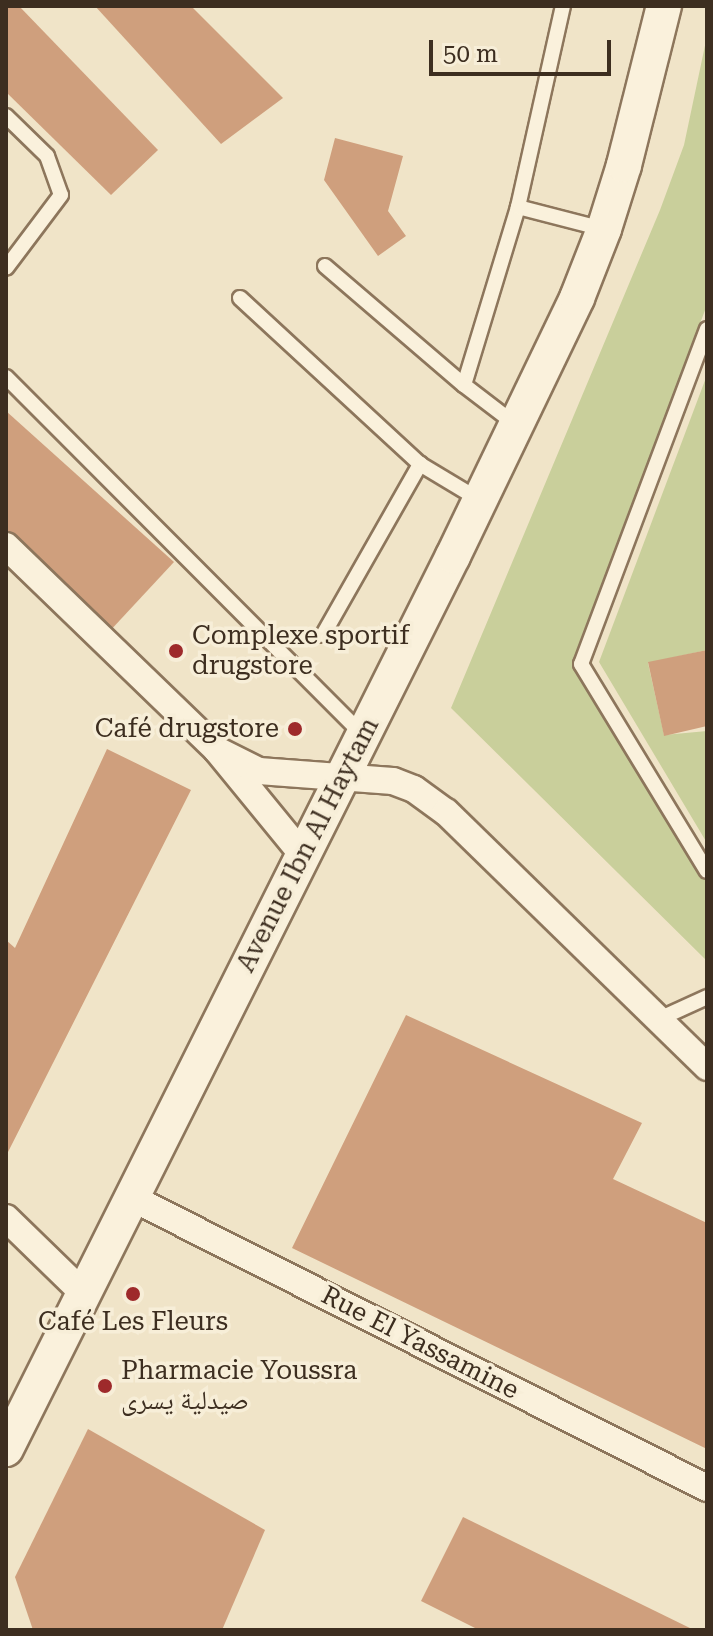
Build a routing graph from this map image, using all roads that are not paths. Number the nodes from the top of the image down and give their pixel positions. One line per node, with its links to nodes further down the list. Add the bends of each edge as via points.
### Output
1 (563, 6): 4 (lane)
2 (664, 6): 5 (street, Avenue Ibn Al Haytam)
3 (6, 116): 7 (lane, via 47,156 61,195)
4 (518, 207): 5 (lane); 11 (lane)
5 (604, 229): 12 (street, Avenue Ibn Al Haytam)
6 (325, 266): 11 (lane)
7 (6, 268)
8 (240, 298): 13 (lane)
9 (707, 329): 21 (lane, via 581,664)
10 (6, 377): 17 (lane)
11 (464, 385): 12 (lane)
12 (517, 425): 14 (street, Avenue Ibn Al Haytam)
13 (420, 464): 14 (lane); 16 (lane)
14 (480, 500): 17 (street, Avenue Ibn Al Haytam)
15 (6, 546): 18 (street)
16 (323, 635)
17 (364, 735): 19 (street, Avenue Ibn Al Haytam)
18 (217, 750): 19 (street, via 259,771); 20 (street)
19 (342, 777): 20 (street, Avenue Ibn Al Haytam); 23 (street, via 393,781 446,812)
20 (302, 854): 25 (street, Avenue Ibn Al Haytam)
21 (707, 871)
22 (707, 997): 23 (lane)
23 (659, 1019): 24 (street)
24 (707, 1067)
25 (132, 1198): 27 (street, Avenue Ibn Al Haytam); 29 (street, Rue El Yassamine)
26 (6, 1218): 27 (street)
27 (83, 1293): 28 (street, Avenue Ibn Al Haytam)
28 (8, 1440)
29 (707, 1488)

